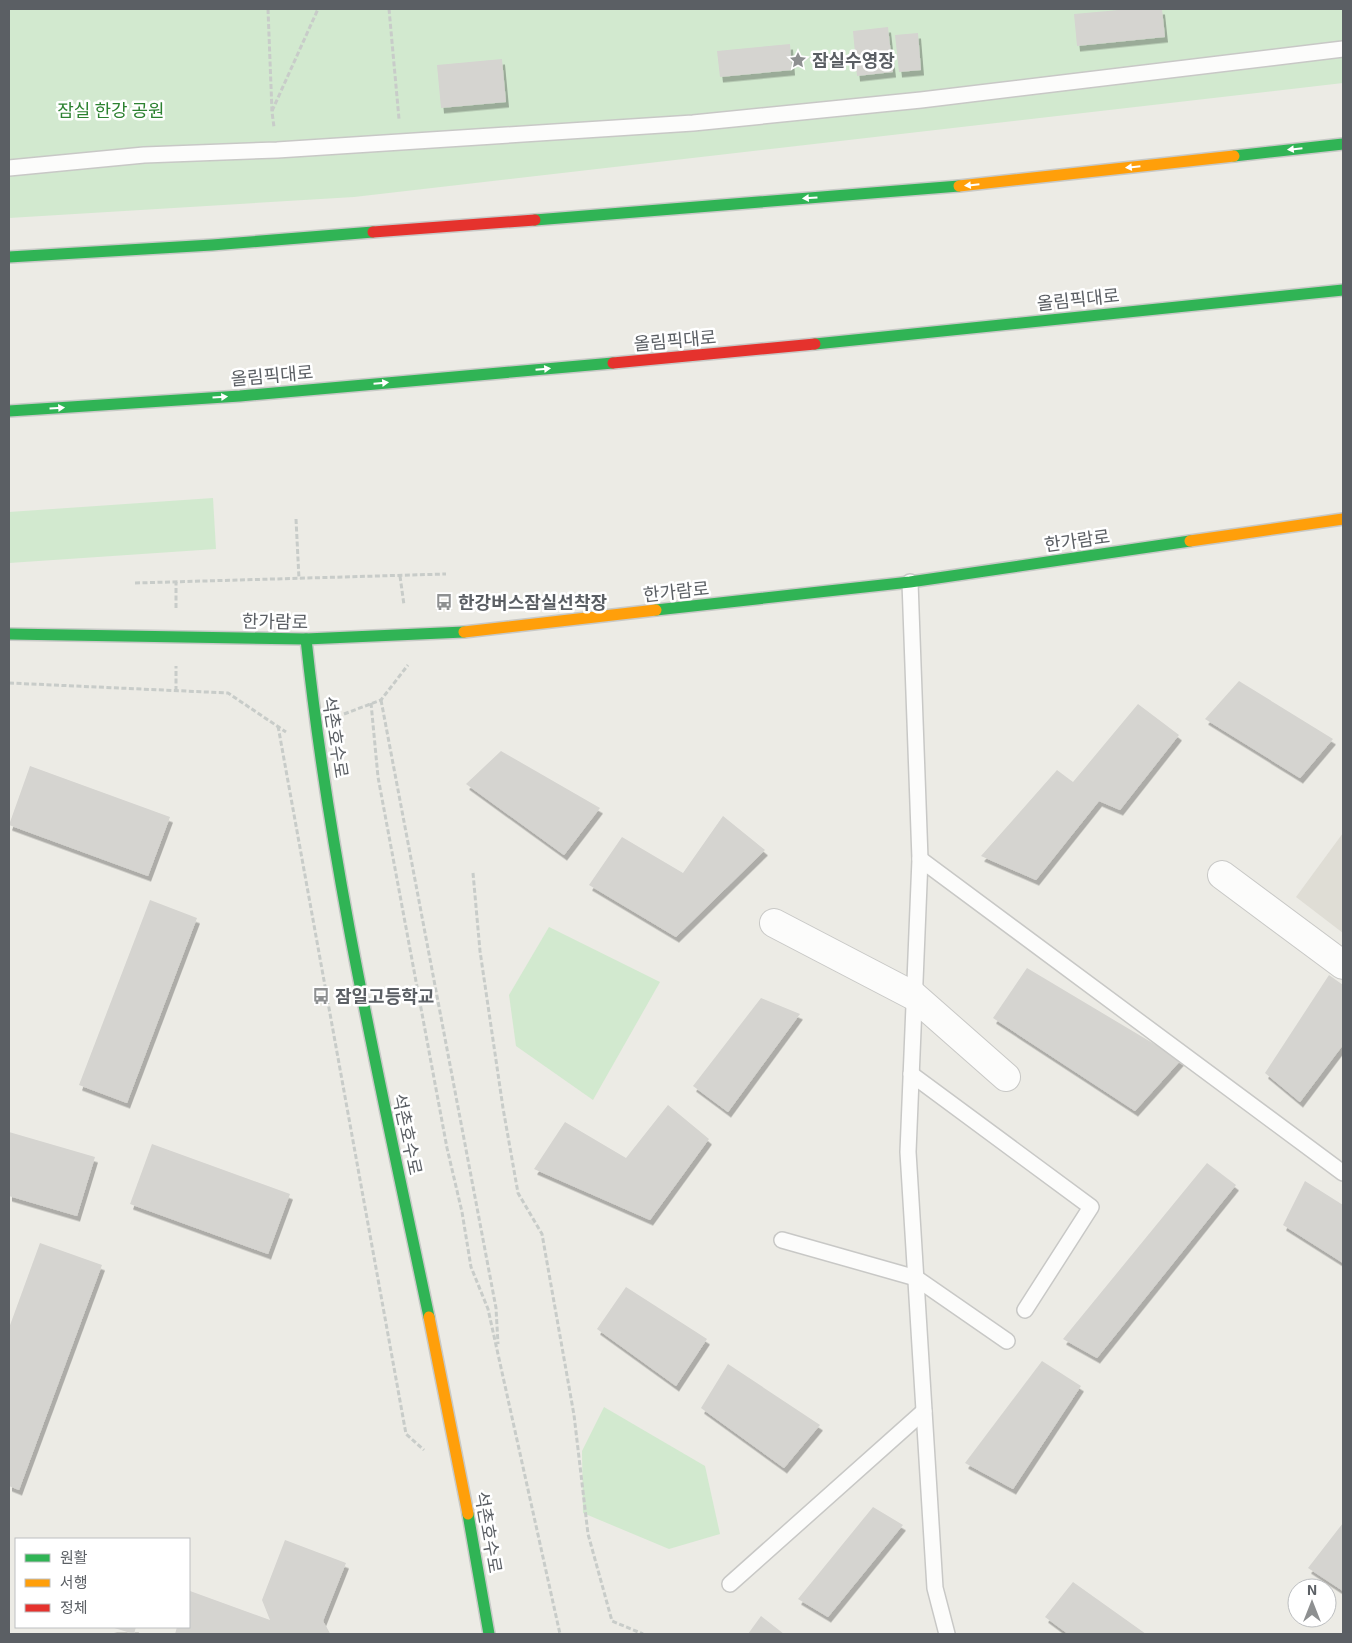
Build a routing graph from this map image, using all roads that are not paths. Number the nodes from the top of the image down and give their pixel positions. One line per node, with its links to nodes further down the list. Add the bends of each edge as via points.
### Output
1 (1343, 49): 3 (lane, via 693,124 277,150 144,155)
2 (1343, 144): 4 (main road, one-way to 4, via 919,190 212,245)
3 (9, 168)
4 (9, 256)
5 (1343, 290): 6 (main road, 올림픽대로, one-way to 5, via 240,396 693,356)
6 (9, 411)
7 (1343, 518): 8 (main road, 한가람로)
8 (910, 582): 10 (main road, 한가람로, via 453,633); 11 (lane)
9 (9, 634): 10 (main road, 한가람로)
10 (306, 639): 25 (main road, 석촌호수로, via 311,692 343,897 456,1447)
11 (920, 859): 15 (lane); 18 (lane)
12 (1222, 875): 14 (street)
13 (774, 923): 15 (street)
14 (1343, 965)
15 (914, 996): 16 (lane); 17 (street)
16 (911, 1074): 20 (lane, via 908,1152); 21 (lane, via 1091,1207)
17 (1006, 1076)
18 (1343, 1172)
19 (782, 1240): 20 (lane)
20 (916, 1278): 22 (lane); 23 (lane)
21 (1025, 1310)
22 (1007, 1342)
23 (924, 1411): 24 (lane); 26 (lane, via 935,1588)
24 (730, 1584)
25 (489, 1634)
26 (947, 1634)

